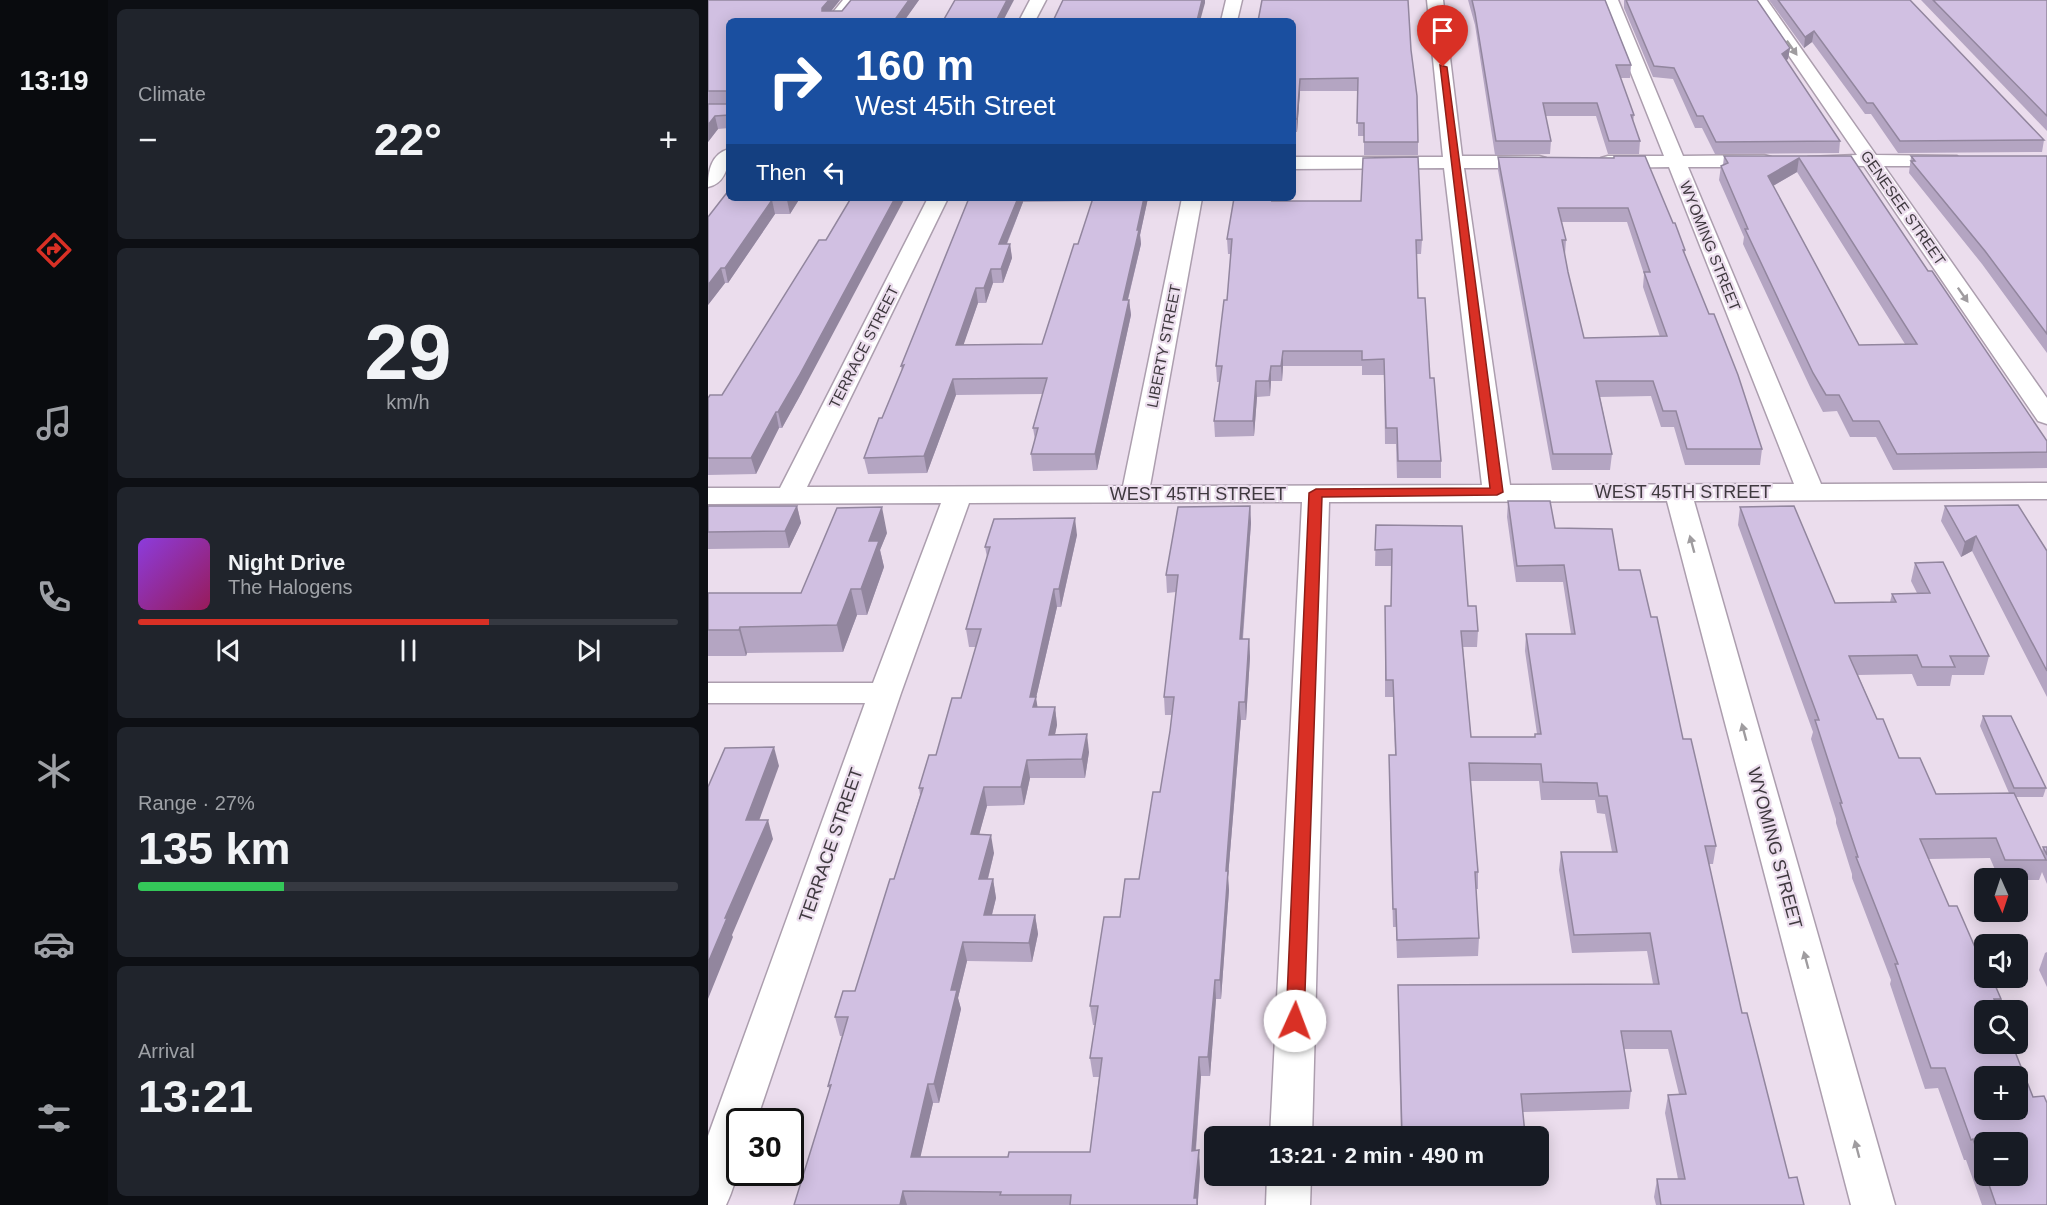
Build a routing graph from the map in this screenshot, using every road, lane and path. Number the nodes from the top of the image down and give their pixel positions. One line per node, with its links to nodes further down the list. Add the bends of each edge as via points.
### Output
1 (850, 0): 7 (street)
2 (1038, 0): 8 (street)
3 (1234, 0): 9 (street)
4 (1435, 0): 14 (street)
5 (1610, 0): 13 (street, WYOMING STREET)
6 (1759, 0): 11 (street, GENESEE STREET, one-way to 11)
7 (836, 18)
8 (1029, 18)
9 (1230, 18)
10 (726, 159): 18 (street)
11 (1870, 160): 12 (street); 13 (street); 21 (street, GENESEE STREET, one-way to 21)
12 (1968, 160)
13 (1676, 161): 16 (street); 25 (street, WYOMING STREET)
14 (1453, 162): 15 (street); 17 (street); 23 (street)
15 (1558, 162)
16 (1593, 162)
17 (1296, 163)
18 (708, 181)
19 (936, 201): 30 (street, TERRACE STREET)
20 (1191, 201): 27 (street, LIBERTY STREET)
21 (2047, 416)
22 (2047, 491): 25 (street, WEST 45TH STREET)
23 (1497, 492): 24 (street, WEST 45TH STREET); 26 (street, WEST 45TH STREET)
24 (1678, 492): 25 (street, WEST 45TH STREET); 37 (street, WYOMING STREET, one-way to 24)
25 (1811, 492)
26 (1316, 493): 27 (street, WEST 45TH STREET); 33 (street)
27 (1136, 494): 28 (street, WEST 45TH STREET)
28 (958, 495): 30 (street, WEST 45TH STREET); 32 (street, TERRACE STREET)
29 (708, 496): 30 (street, WEST 45TH STREET)
30 (789, 496)
31 (708, 693): 32 (street)
32 (885, 693): 35 (street, TERRACE STREET)
33 (1291, 1126)
34 (1289, 1186): 36 (street)
35 (708, 1197)
36 (1288, 1205)
37 (1872, 1205)

